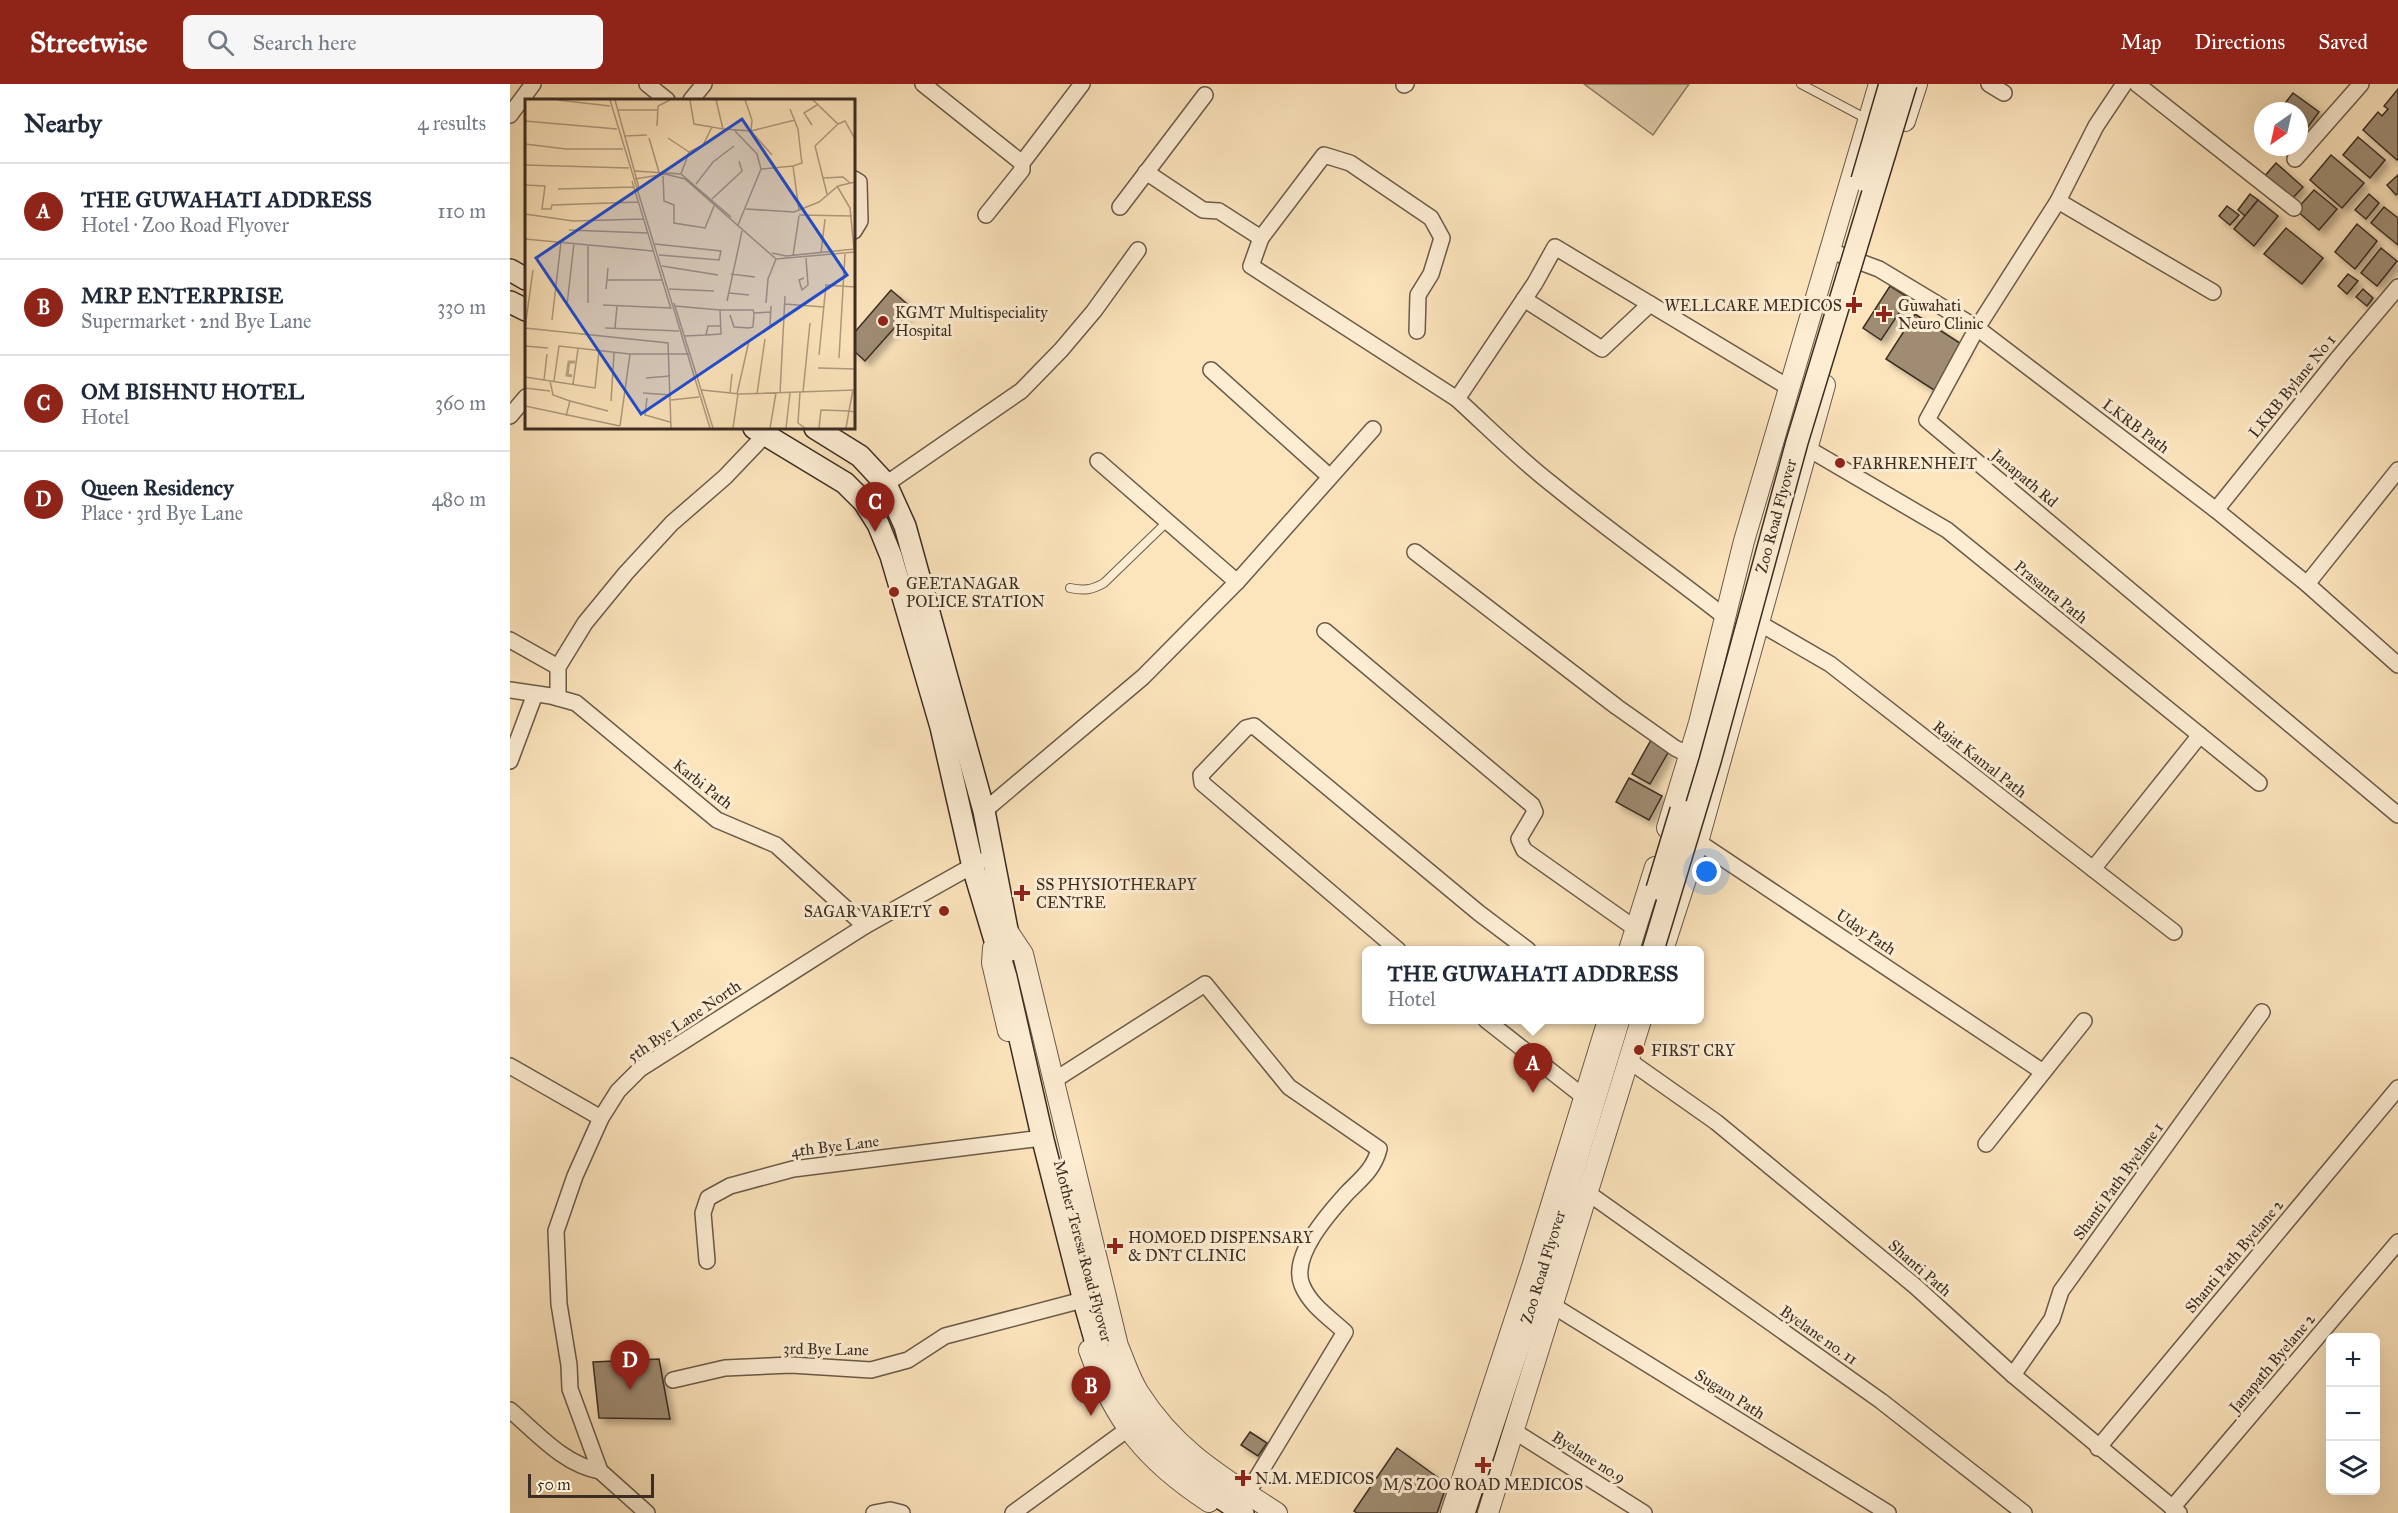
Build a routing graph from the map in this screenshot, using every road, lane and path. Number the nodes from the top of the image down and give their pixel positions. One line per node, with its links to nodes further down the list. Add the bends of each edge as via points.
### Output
1 (533, 84): 19 (street)
2 (647, 84): 17 (street)
3 (704, 84): 18 (street)
4 (923, 84): 22 (street)
5 (1082, 84): 22 (street)
6 (1801, 84): 20 (lane)
7 (1879, 84): 20 (street)
8 (1890, 84): 90 (main road, Zoo Road Flyover, bridge, via 1796,393)
9 (1906, 84): 91 (main road, Zoo Road Flyover, bridge, via 1797,442 1710,761)
10 (1917, 84): 33 (street)
11 (1989, 84): 15 (street)
12 (2124, 84): 25 (street, Janapath Rd, via 2096,126)
13 (2137, 84): 27 (street)
14 (2361, 84): 21 (street)
15 (2004, 93)
16 (1204, 95): 23 (street)
17 (666, 99)
18 (692, 99)
19 (510, 115)
20 (1868, 119): 32 (street)
21 (2295, 159)
22 (1022, 163): 28 (street, via 1022,170)
23 (1146, 172): 26 (street); 30 (street, via 1203,210 1219,211)
24 (855, 180): 29 (street, via 859,182 860,221)
25 (2058, 201): 37 (street); 42 (street, Janapath Rd)
26 (1120, 207)
27 (2294, 208)
28 (986, 215)
29 (855, 229)
30 (1261, 238): 43 (street, via 1324,155 1350,163 1431,218 1442,238 1431,274 1418,295); 47 (street, via 1251,266)
31 (1138, 250): 56 (street, via 1087,319 1021,391)
32 (1828, 250): 33 (street, LKRB Path); 45 (street)
33 (1861, 262): 42 (street, LKRB Path); 52 (street)
34 (510, 270): 35 (main road)
35 (525, 278)
36 (2398, 287): 57 (street, LKRB Bylane No 1)
37 (2213, 292)
38 (1524, 299): 40 (street, via 1602,349); 40 (street, via 1555,247); 47 (street)
39 (510, 302): 41 (main road)
40 (1650, 304): 45 (street)
41 (525, 310)
42 (1977, 328): 57 (street, LKRB Path); 77 (street, Janapath Rd, via 1928,420)
43 (1417, 331)
44 (1211, 370): 55 (street)
45 (1788, 387): 63 (street)
46 (525, 398): 48 (street)
47 (1457, 399): 63 (street, via 1550,483)
48 (510, 416)
49 (817, 429): 56 (main road, via 860,456)
50 (1373, 429): 55 (street)
51 (760, 431): 68 (street, via 725,477 672,523 626,573 585,623); 81 (main road, via 845,483 878,524 941,727)
52 (1807, 448): 64 (street); 72 (street, Prasanta Path, via 1947,530)
53 (1098, 461): 58 (street)
54 (2398, 470): 61 (street)
55 (1329, 476): 60 (street)
56 (886, 484): 76 (main road, via 905,526)
57 (2216, 510): 61 (street, LKRB Path)
58 (1167, 522): 60 (street); 62 (lane, via 1104,583 1092,589)
59 (1415, 552): 73 (street, via 1617,707)
60 (1237, 582): 76 (street, via 1143,677)
61 (2307, 584): 67 (street, LKRB Path)
62 (1070, 588)
63 (1725, 616): 73 (street)
64 (1759, 623): 79 (street); 82 (street, Rajat Kamal Path, via 1830,664)
65 (1325, 631): 84 (street, via 1532,805 1535,812 1519,839 1524,850)
66 (510, 640): 68 (street)
67 (2397, 662)
68 (558, 668): 71 (street)
69 (510, 690): 70 (street, Karbi Path)
70 (535, 694): 71 (street, Karbi Path); 74 (street)
71 (558, 698): 83 (street, Karbi Path, via 576,703 717,820 776,845)
72 (2200, 735): 75 (street, Prasanta Path); 82 (street)
73 (1689, 754): 78 (street)
74 (510, 761)
75 (2259, 783)
76 (984, 811): 80 (main road)
77 (2398, 815)
78 (1669, 822): 79 (street, Uday Path); 84 (street)
79 (1698, 842): 92 (street); 103 (street, Uday Path)
80 (991, 854): 81 (street, 5th Bye Lane North); 86 (main road)
81 (973, 867): 83 (street, 5th Bye Lane North); 86 (main road)
82 (2093, 869): 85 (street, Rajat Kamal Path)
83 (865, 926): 107 (street, 5th Bye Lane North, via 640,1069 618,1091)
84 (1636, 929): 89 (street)
85 (2174, 932)
86 (1000, 933): 93 (main road, Mother Teresa Road Flyover); 104 (street, via 1023,954); 108 (street, via 992,963)
87 (1392, 946): 88 (street, via 1202,783 1201,775 1246,728 1254,726)
88 (1522, 946)
89 (1631, 946)
90 (1641, 946)
91 (1654, 946)
92 (1666, 946)
93 (1011, 976): 122 (main road, Mother Teresa Road Flyover, via 1043,1140 1084,1301 1111,1380 1133,1419 1161,1452 1197,1482); 129 (main road, Mother Teresa Road Flyover, via 1093,1298 1121,1378 1140,1412 1175,1454)
94 (2262, 1012): 115 (street, Shanti Path Byelane 1, via 2061,1291 2052,1319)
95 (2084, 1021): 103 (street)
96 (1491, 1024): 106 (street)
97 (1607, 1024): 106 (street)
98 (1618, 1024): 132 (main road, Zoo Road Flyover)
99 (1630, 1024): 133 (main road, Zoo Road Flyover)
100 (1640, 1024): 101 (street)
101 (1628, 1060): 110 (street); 115 (street, Shanti Path, via 1716,1122 1915,1286)
102 (510, 1066): 107 (street)
103 (2043, 1072): 109 (street)
104 (1053, 1081): 122 (street, via 1118,1346 1138,1392 1181,1445); 122 (street, via 1205,984 1289,1087 1379,1149 1375,1163 1323,1219 1300,1261 1301,1284 1316,1307 1345,1332)
105 (2398, 1088): 120 (street, Shanti Path Byelane 2)
106 (1584, 1097): 131 (street)
107 (601, 1118): 121 (street, 5th Bye Lane North, via 556,1231 559,1304 570,1389)
108 (1034, 1139): 112 (street, 4th Bye Lane, via 793,1169 730,1185 708,1198 704,1213); 113 (street)
109 (1986, 1144)
110 (1587, 1193): 114 (street); 137 (street, Byelane no. 11, via 1881,1401)
111 (2398, 1242): 123 (street, Janapath Byelane 2)
112 (707, 1261)
113 (1075, 1302): 116 (street, 3rd Bye Lane, via 945,1336 908,1360 872,1370 791,1365 725,1368); 118 (street, via 1102,1385)
114 (1552, 1305): 119 (street); 136 (street, Sugam Path)
115 (2013, 1375): 120 (street, Shanti Path)
116 (673, 1380)
117 (510, 1410): 121 (street, via 565,1457 585,1468)
118 (1128, 1429): 127 (street); 128 (street, via 1181,1483)
119 (1514, 1431): 134 (street); 135 (street, Byelane no.9)
120 (2098, 1448): 123 (street, Shanti Path)
121 (600, 1470): 124 (street)
122 (1245, 1503): 130 (street)
123 (2176, 1510)
124 (647, 1513)
125 (874, 1513): 126 (street)
126 (902, 1513)
127 (1012, 1513)
128 (1226, 1513)
129 (1259, 1513)
130 (1278, 1513)
131 (1451, 1513)
132 (1464, 1513)
133 (1479, 1513)
134 (1488, 1513)
135 (1644, 1513)
136 (1888, 1513)
137 (2024, 1513)

